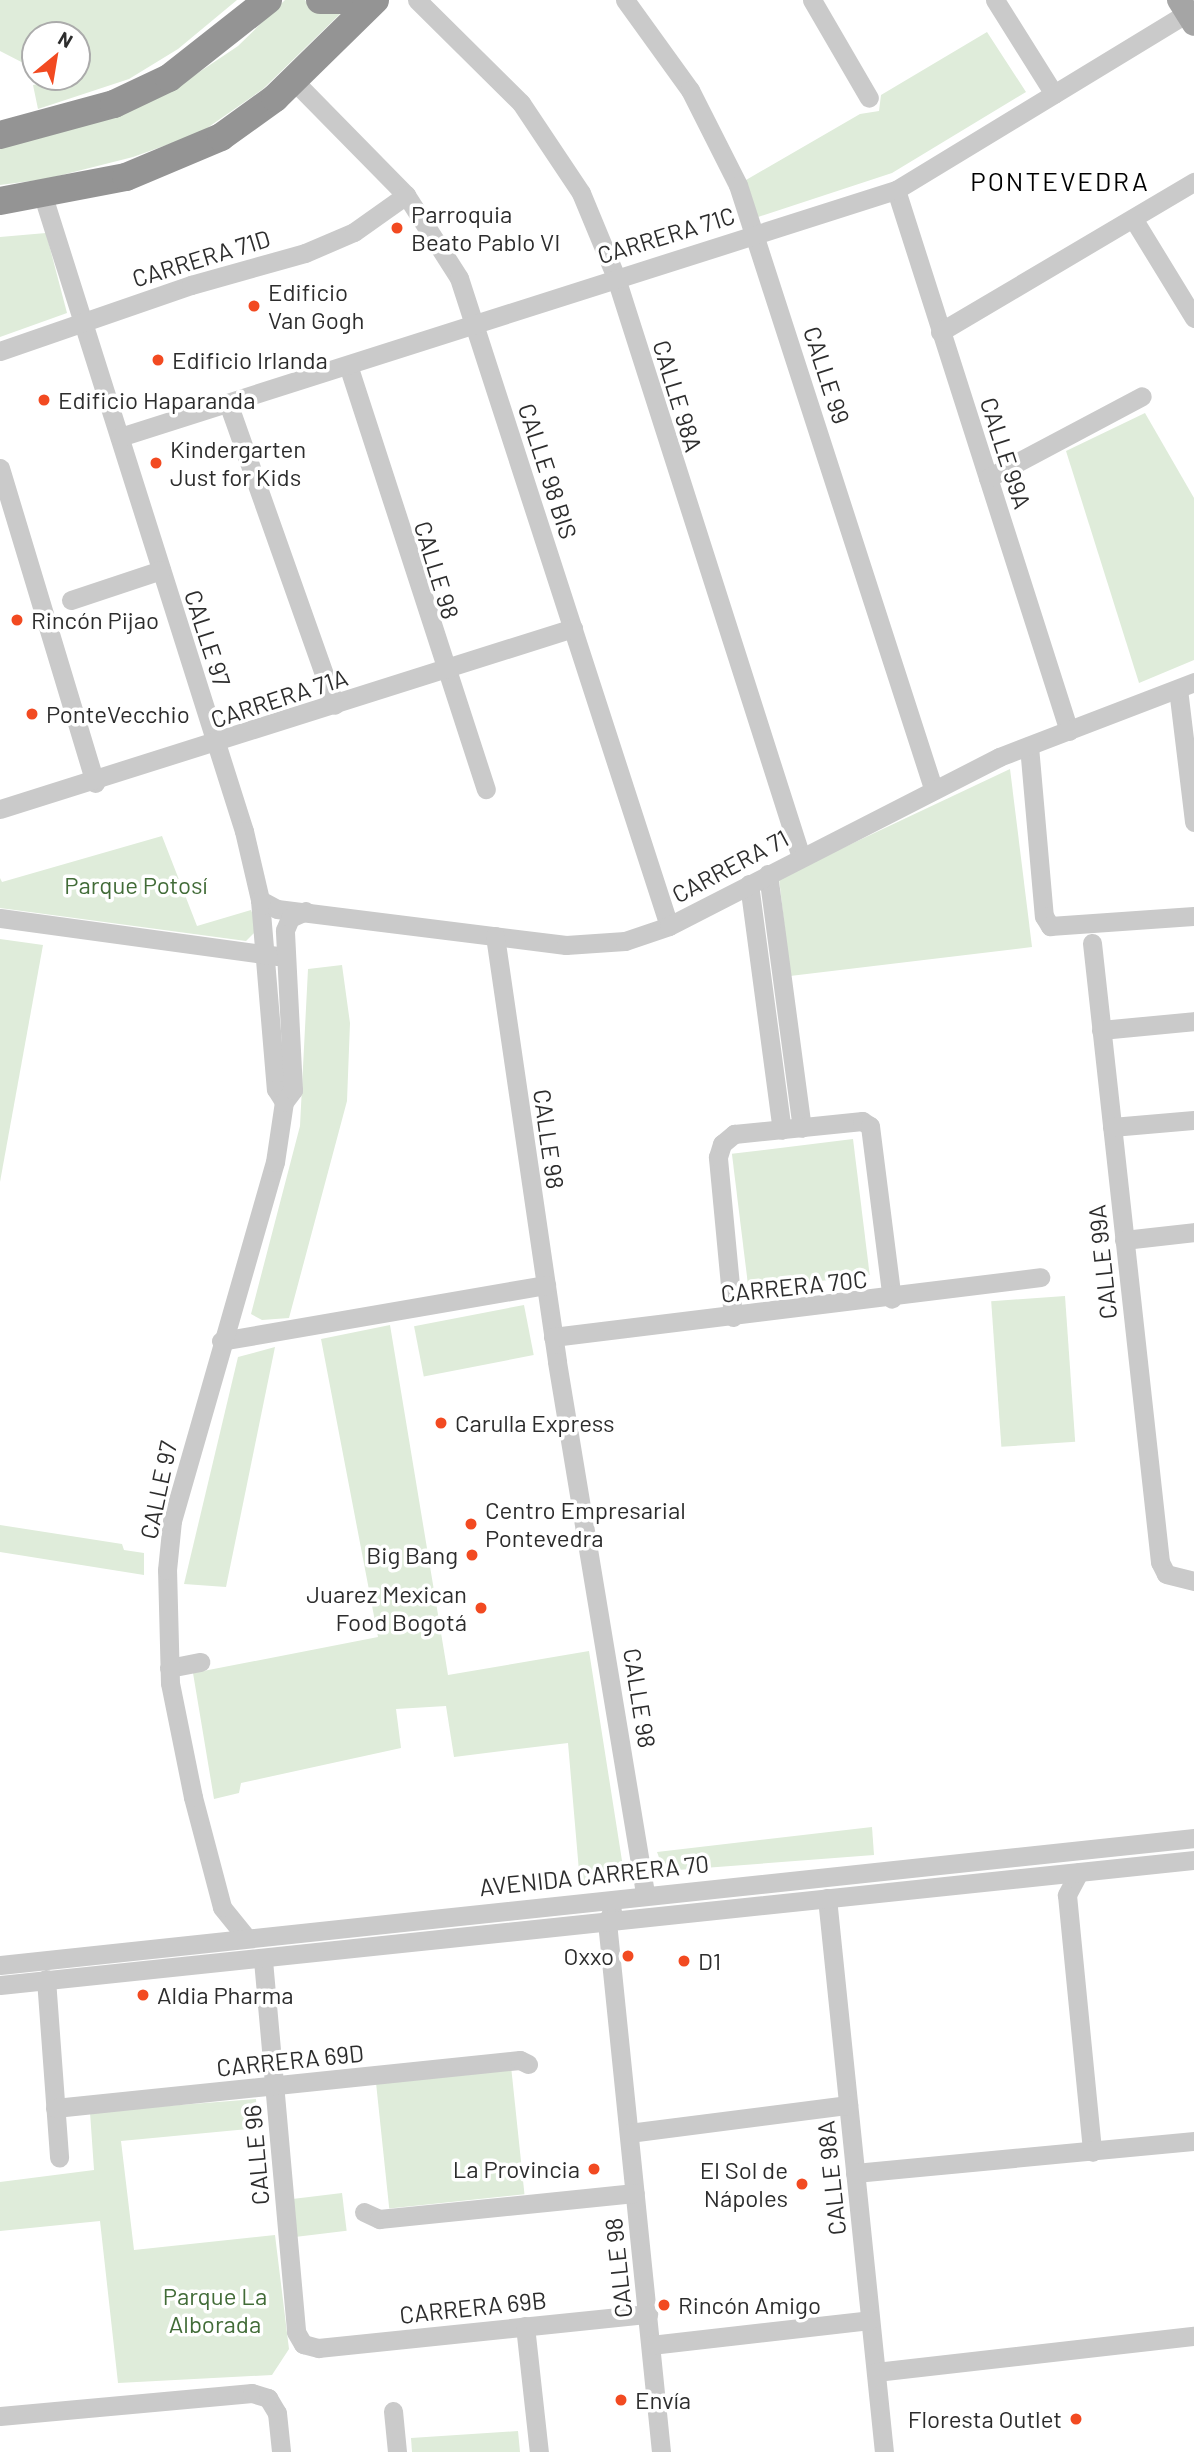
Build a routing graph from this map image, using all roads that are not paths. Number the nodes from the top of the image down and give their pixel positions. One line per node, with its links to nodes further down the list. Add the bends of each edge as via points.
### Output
1 (268, 0): 13 (highway, via 169,78 114,104)
2 (320, 0): 3 (highway)
3 (343, 0)
4 (375, 0): 10 (highway)
5 (418, 0): 21 (street, CALLE 98A, via 521,103 555,147 581,193)
6 (625, 0): 20 (street, CALLE 99, via 701,108)
7 (813, 0): 12 (street)
8 (995, 0): 11 (street)
9 (1189, 11): 11 (street, CARRERA 71C)
10 (294, 81): 16 (street, CALLE 98 BIS); 17 (highway, via 246,121 195,150 126,177)
11 (1054, 94): 15 (street, CARRERA 71C)
12 (869, 98)
13 (0, 135)
14 (1194, 182): 19 (street)
15 (896, 190): 20 (street, CARRERA 71C); 25 (street, CALLE 99A)
16 (406, 195): 23 (street, CARRERA 71D, via 354,232 305,253); 24 (street, CALLE 98 BIS, via 436,234)
17 (43, 196): 18 (highway); 23 (street, CALLE 97)
18 (0, 201)
19 (1134, 220): 22 (street); 25 (street)
20 (756, 234): 21 (street, CARRERA 71C); 43 (street, CALLE 99)
21 (615, 275): 24 (street, CARRERA 71C); 47 (street, CALLE 98A)
22 (1194, 318)
23 (82, 321): 26 (street, CARRERA 71D); 30 (street, CALLE 97)
24 (475, 323): 27 (street, CARRERA 71C); 35 (street, CALLE 98 BIS)
25 (940, 332): 32 (street, CALLE 99A)
26 (0, 351)
27 (348, 365): 29 (street, CARRERA 71C); 36 (street, CALLE 98)
28 (1142, 396): 32 (street)
29 (228, 403): 30 (street, CARRERA 71C); 38 (street)
30 (120, 437): 33 (street, CALLE 97)
31 (0, 468): 42 (street)
32 (988, 478): 39 (street, CALLE 99A)
33 (161, 570): 34 (street); 40 (street, CALLE 97)
34 (71, 600)
35 (573, 628): 36 (street, CARRERA 71A); 54 (street, CALLE 98 BIS)
36 (443, 670): 38 (street, CARRERA 71A); 44 (street, CALLE 98)
37 (1186, 686): 39 (street, CARRERA 71); 46 (street)
38 (335, 705): 40 (street, CARRERA 71A)
39 (1069, 731): 41 (street, CARRERA 71)
40 (216, 744): 42 (street, CARRERA 71A); 50 (street, CALLE 97)
41 (1029, 746): 43 (street, CARRERA 71); 52 (street, via 1044,916 1051,926)
42 (95, 783): 45 (street, CARRERA 71A)
43 (933, 788): 47 (street, CARRERA 71)
44 (486, 789)
45 (0, 809)
46 (1194, 822)
47 (801, 857): 48 (street, CARRERA 71)
48 (768, 874): 49 (street, CARRERA 71); 64 (street)
49 (749, 884): 54 (street, CARRERA 71); 65 (street)
50 (260, 900): 51 (street, CARRERA 71, via 277,909); 57 (street, CALLE 97)
51 (306, 911): 55 (street, CARRERA 71); 58 (street, CALLE 97, via 286,923)
52 (1194, 916)
53 (0, 918): 57 (street)
54 (669, 926): 55 (street, CARRERA 71, via 602,944)
55 (495, 936): 69 (street, CALLE 98)
56 (1092, 943): 60 (street, CALLE 99A)
57 (267, 955): 58 (street); 61 (street, CALLE 97, via 276,1089)
58 (288, 957): 61 (street, CALLE 97, via 293,1090)
59 (1194, 1021): 60 (street)
60 (1101, 1030): 63 (street, CALLE 99A)
61 (284, 1102): 73 (street, CALLE 97, via 275,1162)
62 (1194, 1120): 63 (street)
63 (1112, 1127): 67 (street, CALLE 99A)
64 (802, 1128): 65 (street); 70 (street, via 862,1121 870,1126)
65 (782, 1130): 71 (street, via 734,1135 722,1144 718,1157)
66 (1194, 1232): 67 (street)
67 (1124, 1240): 74 (street, CALLE 99A, via 1160,1562 1166,1574)
68 (1040, 1277): 70 (street, CARRERA 70C)
69 (546, 1285): 72 (street, CALLE 98); 73 (street)
70 (892, 1300): 71 (street, CARRERA 70C)
71 (733, 1317): 72 (street, CARRERA 70C)
72 (553, 1337): 82 (street, CALLE 98)
73 (221, 1341): 76 (street, CALLE 97, via 172,1521 166,1591)
74 (1194, 1581)
75 (200, 1662): 76 (street)
76 (169, 1668): 83 (street, CALLE 97)
77 (1194, 1838): 78 (street, AVENIDA CARRERA 70)
78 (1079, 1850): 81 (street, via 1088,1857 1087,1865); 82 (street, AVENIDA CARRERA 70)
79 (1194, 1860): 80 (street, AVENIDA CARRERA 70)
80 (1079, 1872): 81 (street, AVENIDA CARRERA 70); 84 (street)
81 (1051, 1875): 84 (street); 85 (street, AVENIDA CARRERA 70)
82 (645, 1893): 86 (street, via 615,1909); 87 (street, AVENIDA CARRERA 70)
83 (218, 1894): 87 (street, CALLE 97, via 229,1919); 88 (street, CALLE 97, via 213,1920)
84 (1067, 1895): 99 (street)
85 (827, 1898): 86 (street, AVENIDA CARRERA 70); 95 (street, CALLE 98A)
86 (607, 1922): 89 (street, AVENIDA CARRERA 70); 97 (street, CALLE 98)
87 (246, 1937): 88 (street, AVENIDA CARRERA 70)
88 (200, 1942): 90 (street, AVENIDA CARRERA 70)
89 (263, 1961): 91 (street, AVENIDA CARRERA 70); 94 (street, CALLE 96)
90 (0, 1965)
91 (46, 1979): 92 (street, AVENIDA CARRERA 70); 96 (street)
92 (0, 1985)
93 (528, 2064): 94 (street, CARRERA 69D, via 520,2060)
94 (275, 2087): 96 (street, CARRERA 69D); 108 (street, CALLE 96, via 296,2332)
95 (848, 2105): 97 (street); 101 (street, CALLE 98A)
96 (55, 2108): 100 (street)
97 (629, 2133): 102 (street, CALLE 98)
98 (1194, 2141): 99 (street)
99 (1092, 2152): 101 (street)
100 (59, 2158)
101 (855, 2173): 105 (street, CALLE 98A)
102 (635, 2193): 103 (street, via 379,2219); 104 (street, CALLE 98)
103 (364, 2212)
104 (648, 2314): 106 (street, CARRERA 69B); 109 (street, CALLE 98)
105 (870, 2320): 109 (street); 110 (street, CALLE 98A)
106 (525, 2326): 108 (street, CARRERA 69B, via 318,2348); 115 (street)
107 (1194, 2336): 110 (street)
108 (303, 2344)
109 (650, 2345): 116 (street, CALLE 98)
110 (876, 2372): 117 (street, CALLE 98A)
111 (393, 2411): 114 (street)
112 (0, 2416): 113 (street, via 252,2393 268,2398 277,2413)
113 (281, 2452)
114 (397, 2452)
115 (539, 2452)
116 (661, 2452)
117 (884, 2452)

